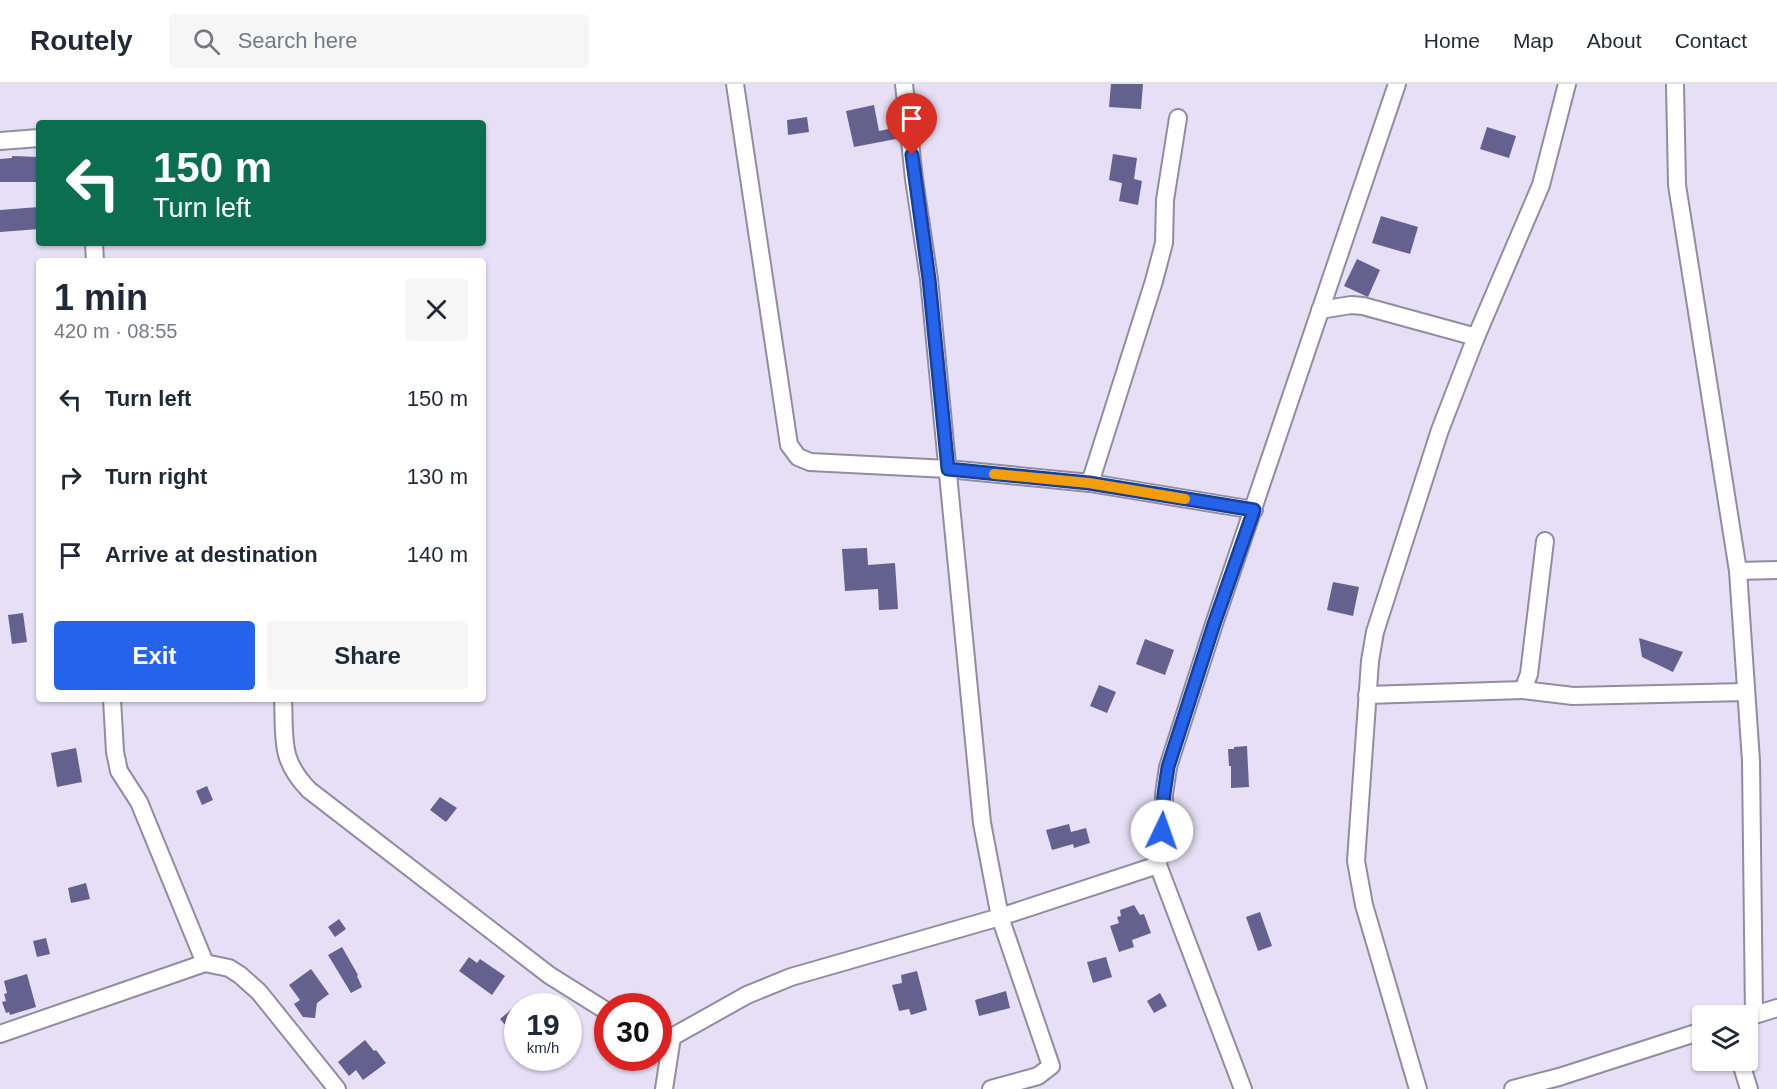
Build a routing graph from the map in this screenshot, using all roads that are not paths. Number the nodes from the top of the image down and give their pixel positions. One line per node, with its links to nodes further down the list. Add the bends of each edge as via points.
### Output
1 (735, 84): 11 (street, via 789,445 798,457 810,462)
2 (904, 84): 11 (street)
3 (1397, 84): 9 (street)
4 (1567, 84): 10 (street, via 1541,185)
5 (1675, 84): 16 (street, via 1677,185)
6 (1178, 118): 12 (street, via 1165,200 1164,243)
7 (36, 138): 8 (street)
8 (0, 141)
9 (1320, 310): 10 (street, via 1364,306); 13 (street)
10 (1476, 337): 19 (street, via 1440,430 1375,633)
11 (948, 469): 12 (street); 23 (street, via 982,823)
12 (1089, 483): 13 (street)
13 (1254, 510): 22 (street, via 1168,767)
14 (1545, 542): 17 (street, via 1529,674)
15 (1777, 570): 16 (street)
16 (1738, 572): 18 (street)
17 (1523, 690): 18 (street, via 1573,696); 19 (street)
18 (1746, 692): 26 (street, via 1751,761)
19 (1367, 695): 38 (street, via 1356,861 1359,884)
20 (112, 702): 24 (street, via 119,771 139,802)
21 (283, 702): 25 (street, via 286,756 291,770 309,790 549,975)
22 (1158, 864): 23 (street); 37 (street)
23 (1000, 917): 29 (street, via 791,977); 36 (street, via 1051,1066 1038,1076)
24 (205, 963): 30 (street); 34 (street, via 229,968 260,992)
25 (594, 1003)
26 (1751, 1005)
27 (1777, 1008): 28 (street)
28 (1758, 1014)
29 (672, 1032)
30 (0, 1034)
31 (1692, 1034): 39 (street)
32 (664, 1071): 35 (street)
33 (1743, 1071): 40 (street)
34 (337, 1089)
35 (664, 1089)
36 (991, 1089)
37 (1243, 1089)
38 (1418, 1089)
39 (1513, 1089)
40 (1749, 1089)

